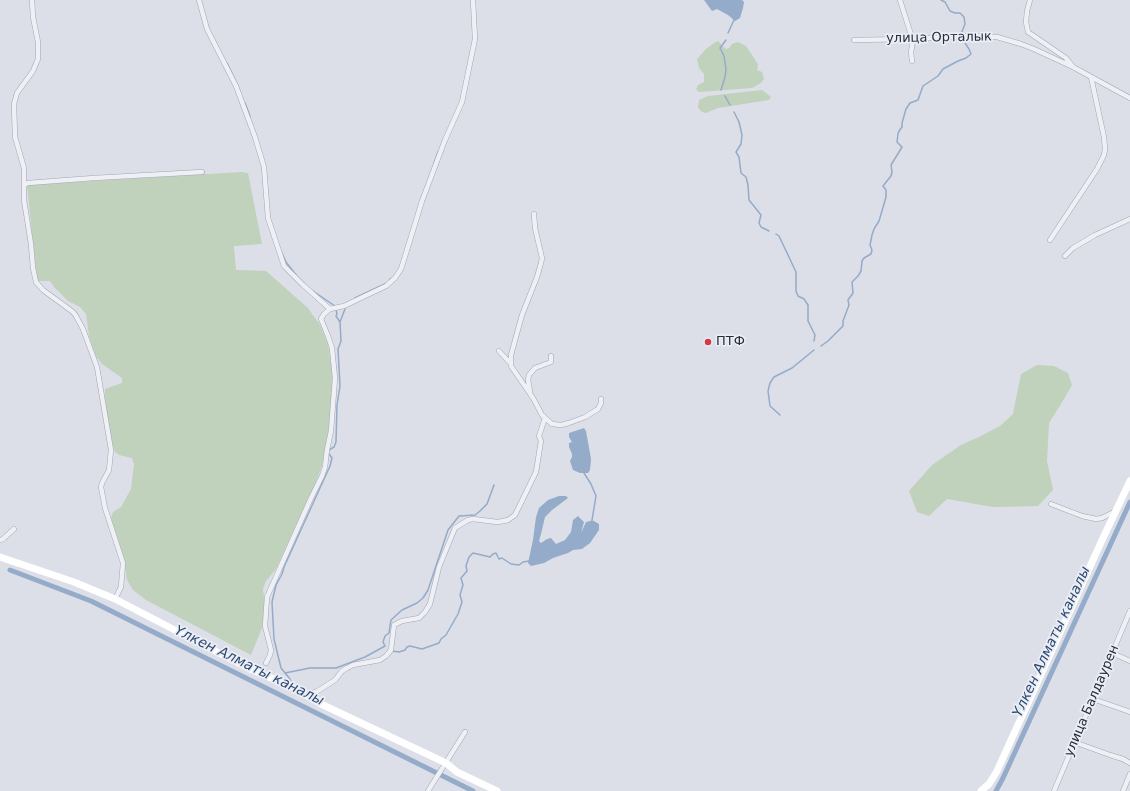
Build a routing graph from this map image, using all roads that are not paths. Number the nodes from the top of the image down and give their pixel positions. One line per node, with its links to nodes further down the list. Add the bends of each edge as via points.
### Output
1 (32, 0): 13 (street, via 38,59 34,71 17,93 14,104 15,137 24,168)
2 (199, 0): 18 (street, via 207,29 236,86 255,137 264,167 268,218 284,266)
3 (473, 0): 18 (street, via 475,38 462,102 422,200 401,269 386,286 344,306)
4 (900, 0): 6 (street)
5 (1030, 0): 9 (street, via 1026,22 1028,32 1066,58)
6 (912, 39): 7 (street, улица Орталык); 8 (street); 9 (street, улица Орталык, via 997,37 1021,44)
7 (854, 40)
8 (912, 61)
9 (1073, 67): 10 (street, улица Орталык)
10 (1091, 77): 11 (street, улица Орталык); 16 (street, via 1104,137 1104,155)
11 (1130, 98)
12 (202, 172): 13 (street)
13 (24, 185): 31 (street, via 36,282 76,316 98,373 111,450 110,464 101,487 123,563 121,587)
14 (534, 214): 21 (street, via 534,228 542,258 538,277 522,315)
15 (1130, 219): 17 (street, via 1095,235)
16 (1050, 240)
17 (1065, 256)
18 (330, 309): 35 (street, via 321,319 332,348 335,378 325,467 276,580 269,590 264,626 271,650)
19 (499, 351): 21 (street)
20 (551, 356): 22 (street, via 550,362 535,368 529,375)
21 (510, 364): 22 (street)
22 (530, 392): 24 (street)
23 (601, 399): 24 (street, via 598,409 570,423 552,424)
24 (545, 418): 36 (street, via 539,436 541,441 536,472 515,515 508,520 497,522 468,520 455,528 438,567 430,604 422,616 394,625 390,650 386,656 380,660 347,668)
25 (1130, 481): 27 (street)
26 (1051, 504): 27 (street, via 1096,519)
27 (1116, 511): 48 (street, via 997,771)
28 (14, 529): 29 (street)
29 (0, 540)
30 (0, 557): 31 (street)
31 (115, 599): 37 (street)
32 (1130, 611): 33 (street, улица Балдаурен)
33 (1112, 653): 34 (street); 38 (street, улица Балдаурен)
34 (1130, 661)
35 (266, 663)
36 (319, 691): 37 (street); 39 (street)
37 (306, 695): 39 (street)
38 (1093, 699): 40 (street); 42 (street, улица Балдаурен)
39 (321, 704): 44 (street)
40 (1130, 712)
41 (465, 732): 44 (street)
42 (1074, 742): 43 (street); 49 (street, улица Балдаурен)
43 (1130, 763)
44 (444, 765): 46 (street); 47 (street)
45 (1130, 774): 50 (street)
46 (428, 791)
47 (497, 791)
48 (981, 791)
49 (1054, 791)
50 (1123, 791)

